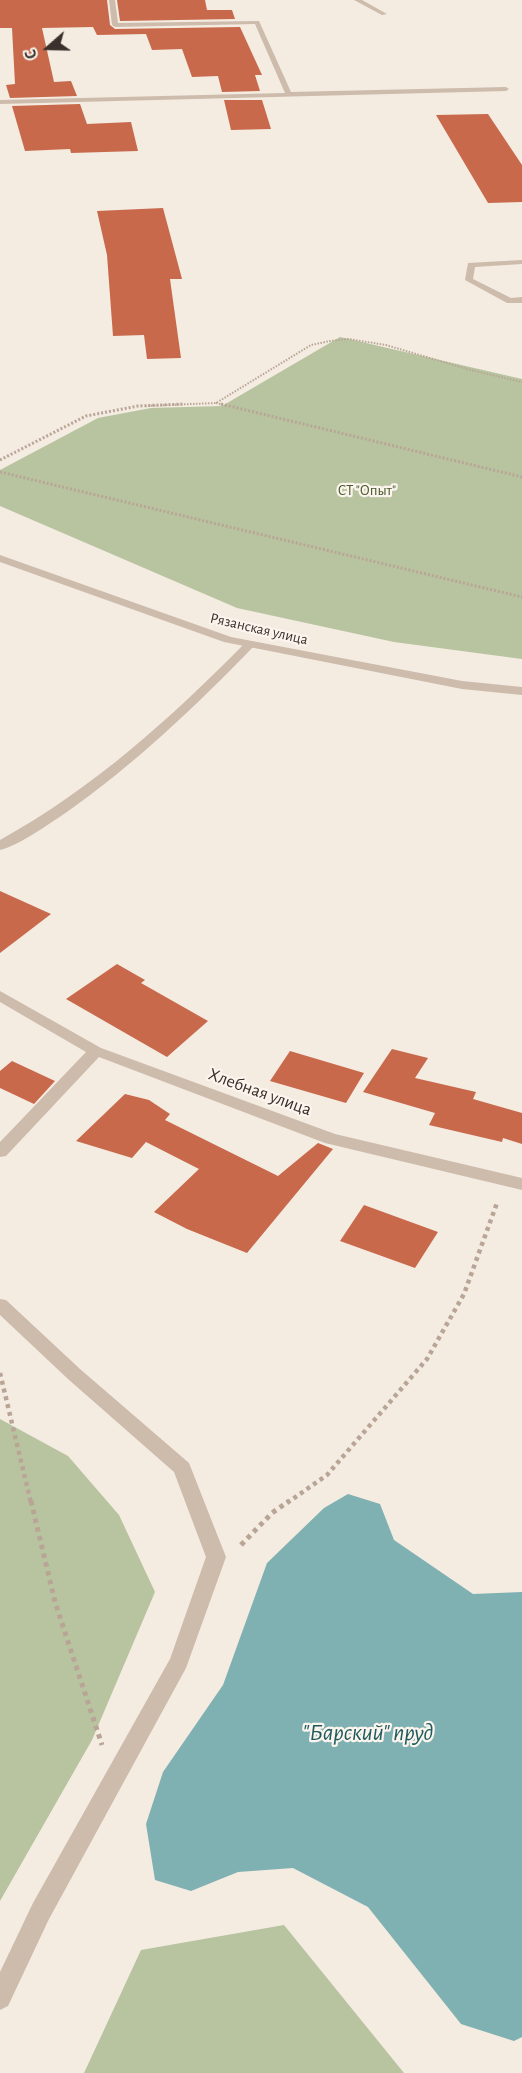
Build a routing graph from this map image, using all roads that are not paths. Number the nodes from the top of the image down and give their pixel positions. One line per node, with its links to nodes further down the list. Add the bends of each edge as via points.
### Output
1 (112, 0): 5 (street, via 115,25 257,22)
2 (357, 0): 3 (street)
3 (384, 14)
4 (506, 89): 5 (street)
5 (289, 95): 6 (street)
6 (0, 102)
7 (522, 262): 8 (street, via 471,265 469,280 510,301)
8 (522, 300)
9 (0, 558): 10 (street, Рязанская улица)
10 (250, 645): 11 (street, Рязанская улица, via 462,685); 12 (street, via 142,748 52,817)
11 (522, 691)
12 (0, 846)
13 (0, 996): 14 (street, Хлебная улица)
14 (96, 1051): 15 (street); 16 (street, Хлебная улица, via 332,1139)
15 (0, 1152)
16 (514, 1182)
17 (0, 1305): 18 (street, via 182,1468 216,1557 178,1662 41,1911)
18 (0, 1998)

